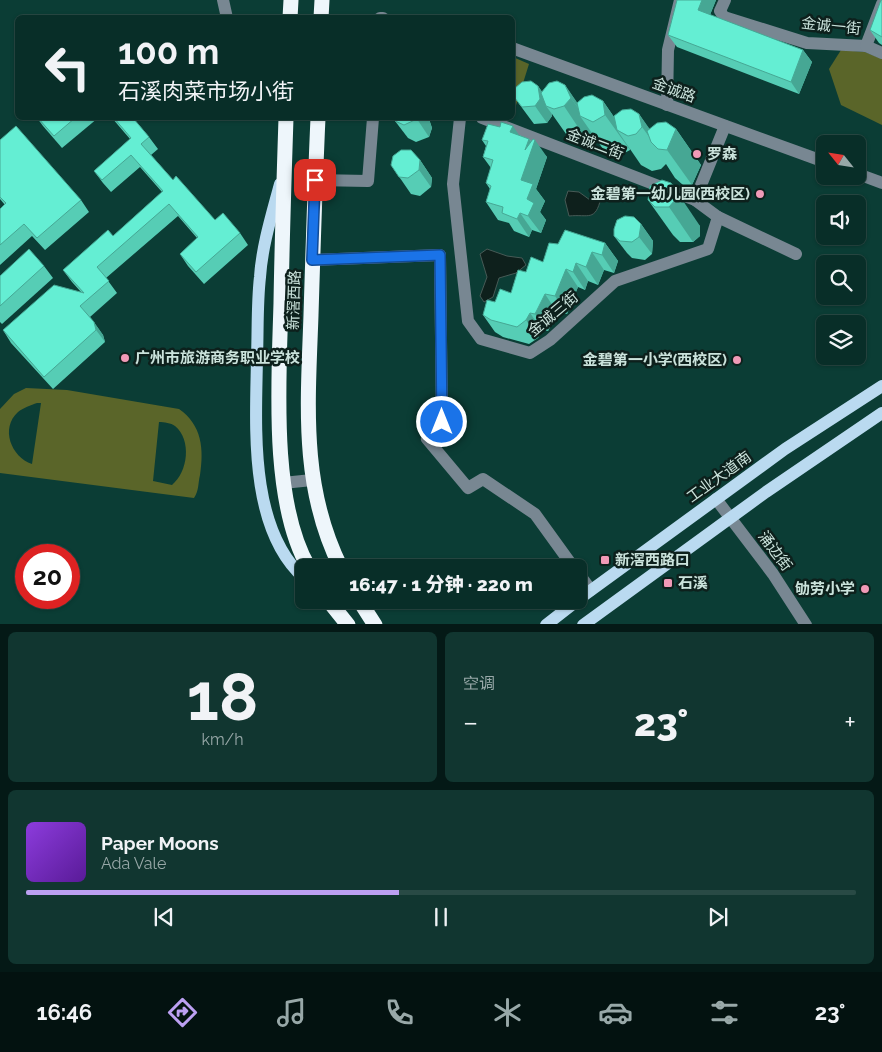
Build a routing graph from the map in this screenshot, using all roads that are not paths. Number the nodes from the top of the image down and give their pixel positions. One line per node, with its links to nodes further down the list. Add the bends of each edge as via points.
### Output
1 (223, 0): 7 (street)
2 (291, 0): 8 (highway)
3 (322, 0): 9 (highway)
4 (680, 0): 13 (street, via 668,50)
5 (724, 0): 10 (street, 金诚一街, via 720,11 724,17 807,43)
6 (882, 4): 10 (street)
7 (226, 15)
8 (290, 15)
9 (321, 15)
10 (866, 46): 12 (street)
11 (515, 49): 13 (street, 金诚路)
12 (882, 52)
13 (667, 105): 19 (street, 金诚路)
14 (286, 120): 21 (highway, 新滘西路)
15 (318, 120): 23 (highway, 新滘西路)
16 (373, 120): 23 (street, via 368,181)
17 (460, 120): 26 (street, 金诚三街, via 453,184 455,215 468,321 481,339 530,353 550,340 616,281 708,249)
18 (487, 120): 25 (street, 金诚二街)
19 (725, 126): 20 (street, 金诚路); 25 (street)
20 (816, 159)
21 (284, 167): 32 (highway, 新滘西路, via 279,371); 38 (main road, via 260,276 256,422 260,480 270,527 282,552)
22 (866, 176): 24 (street)
23 (315, 180): 28 (highway, 新滘西路)
24 (881, 181)
25 (695, 200): 26 (street)
26 (718, 217): 27 (street)
27 (796, 254)
28 (312, 260): 31 (highway, 新滘西路, via 308,417); 37 (street, via 440,255 442,422 427,438 468,488 483,479 535,514)
29 (882, 386): 33 (main road, 工业大道南, via 785,449)
30 (882, 413): 34 (main road)
31 (312, 480): 32 (street); 36 (highway, 新滘西路, via 323,524)
32 (283, 483): 35 (highway, 新滘西路, via 296,538)
33 (716, 499): 34 (street, 涌边街); 40 (main road, 工业大道南)
34 (729, 518): 50 (main road); 51 (street, 涌边街, via 773,574)
35 (305, 559)
36 (337, 559)
37 (568, 559)
38 (295, 567)
39 (587, 585): 40 (street)
40 (591, 590): 41 (main road, 工业大道南)
41 (587, 593)
42 (331, 609): 46 (highway)
43 (336, 609): 47 (highway)
44 (365, 609): 48 (highway)
45 (566, 609): 49 (main road, 工业大道南)
46 (336, 624)
47 (348, 624)
48 (375, 624)
49 (546, 624)
50 (582, 624)
51 (806, 624)

